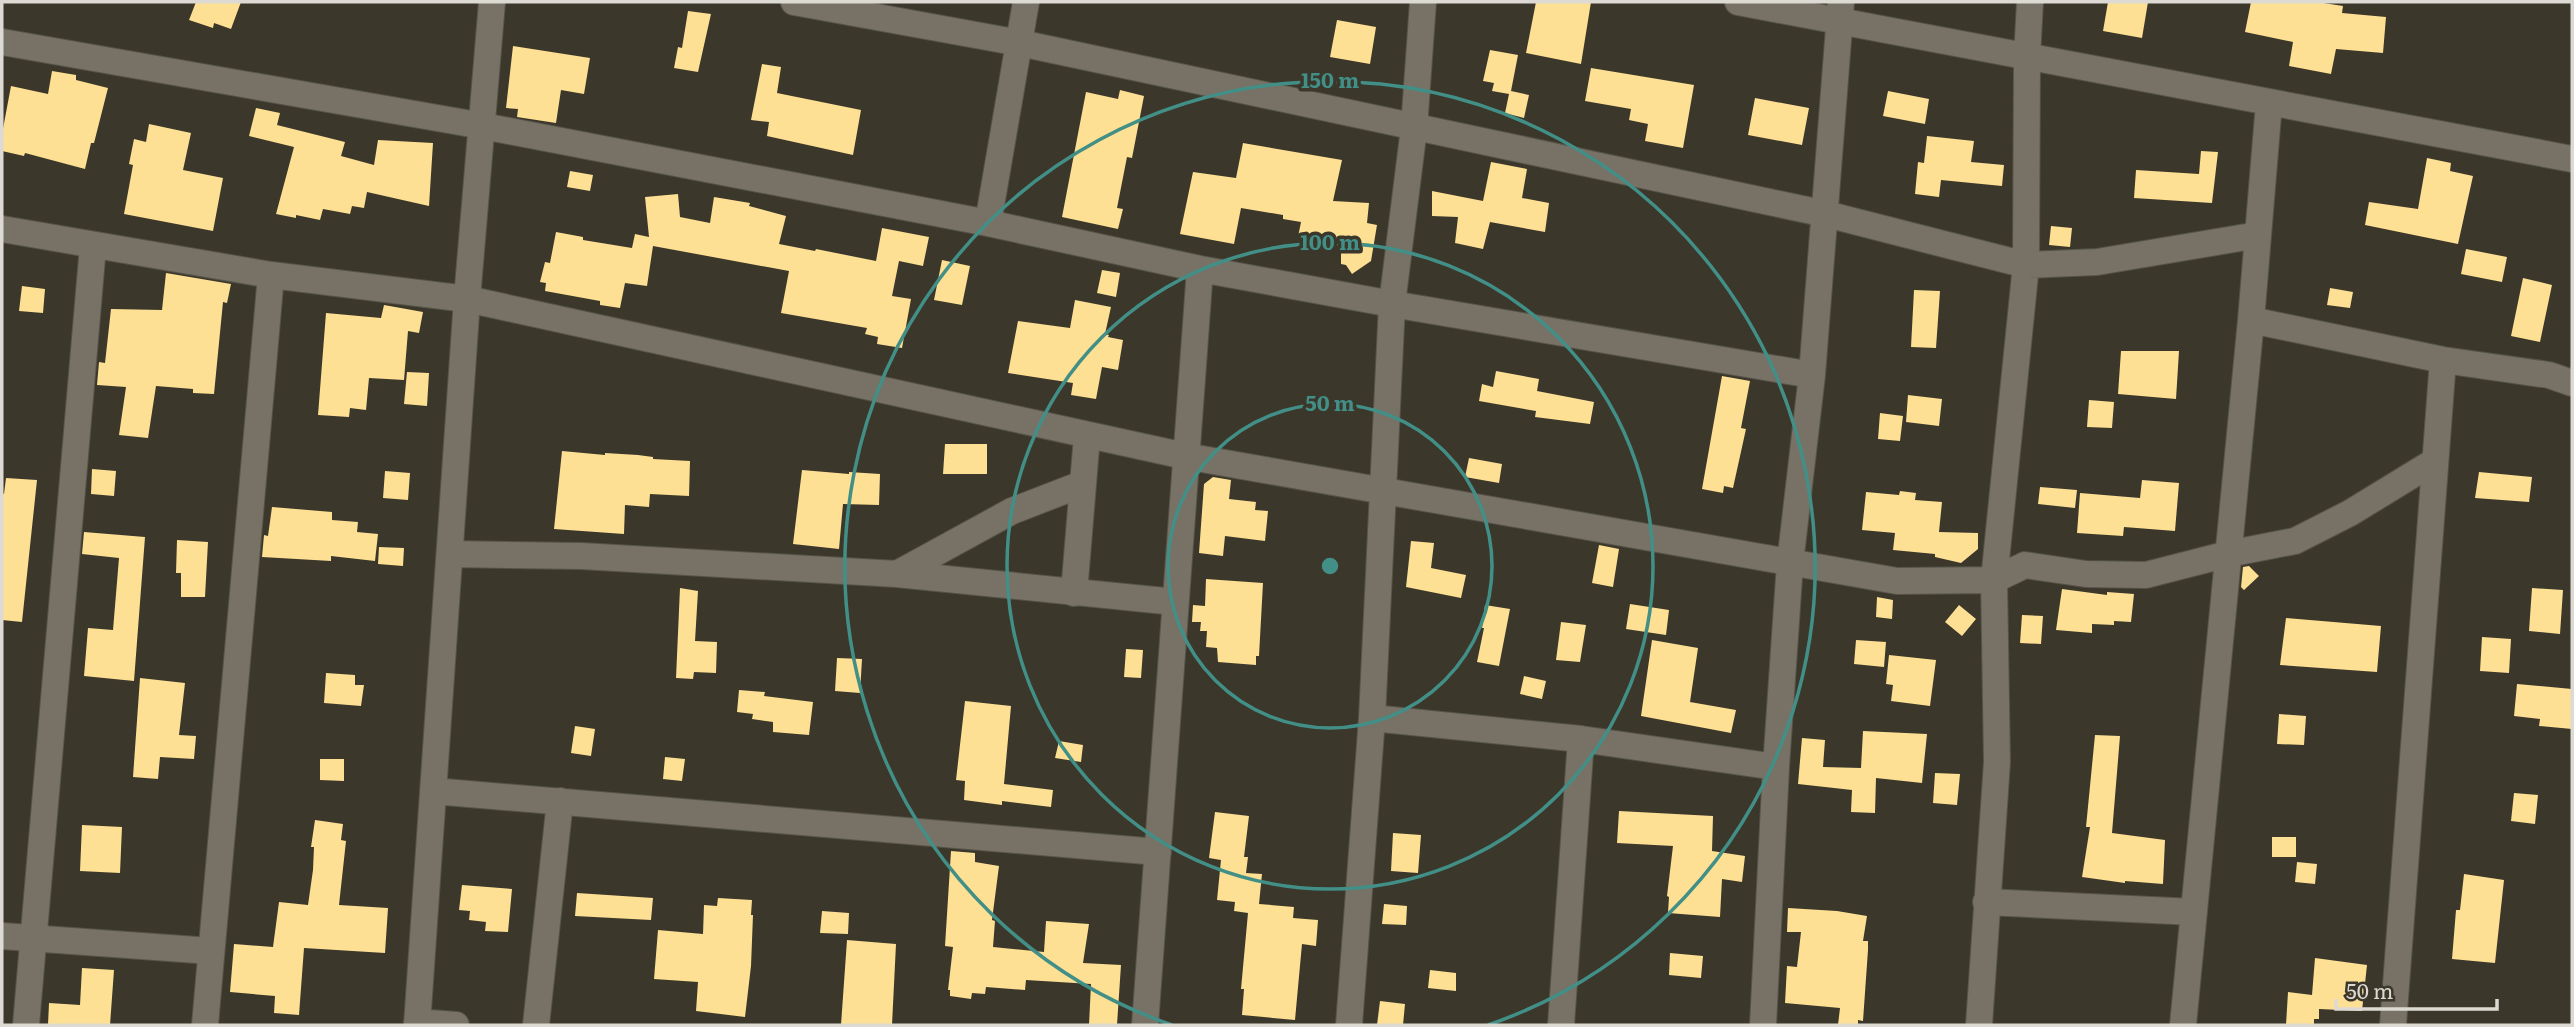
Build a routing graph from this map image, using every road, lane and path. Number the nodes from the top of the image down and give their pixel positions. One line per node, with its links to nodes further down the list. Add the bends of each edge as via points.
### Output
1 (492, 2): 12 (street)
2 (794, 2): 9 (street)
3 (1026, 2): 9 (street)
4 (1423, 2): 13 (street)
5 (1738, 2): 7 (street)
6 (2030, 2): 10 (street)
7 (1840, 12): 10 (street); 15 (street)
8 (2, 41): 12 (street)
9 (1020, 43): 13 (street); 16 (street)
10 (2026, 57): 11 (street); 20 (street)
11 (2270, 103): 14 (street); 18 (street)
12 (483, 126): 16 (street); 23 (street)
13 (1414, 128): 15 (street); 24 (street)
14 (2572, 159)
15 (1826, 214): 20 (street); 27 (street)
16 (988, 223): 21 (street)
17 (2, 229): 19 (street)
18 (2258, 235): 20 (street, via 2096,261); 25 (street)
19 (93, 246): 22 (street); 50 (street)
20 (2026, 265): 38 (street)
21 (1200, 269): 24 (street); 30 (street)
22 (271, 275): 23 (street); 51 (street)
23 (467, 299): 29 (street); 34 (street)
24 (1392, 304): 27 (street); 33 (street)
25 (2251, 320): 26 (street); 35 (street)
26 (2443, 360): 28 (street, via 2549,375); 31 (street)
27 (1812, 375): 36 (street)
28 (2572, 383)
29 (1087, 436): 30 (street); 32 (street)
30 (1185, 456): 33 (street); 40 (street)
31 (2435, 461): 35 (street, via 2295,541); 63 (street)
32 (1082, 484): 37 (street, via 1012,511); 39 (street)
33 (1382, 491): 36 (street); 41 (street)
34 (451, 554): 37 (street, via 581,556); 44 (street)
35 (2228, 554): 38 (street, via 2146,575 2086,574 2025,565); 48 (street)
36 (1790, 563): 38 (street, via 1897,582); 43 (street)
37 (897, 575): 39 (street)
38 (1994, 580): 47 (street, via 1997,762)
39 (1074, 593): 40 (street)
40 (1175, 602): 46 (street)
41 (1372, 718): 42 (street); 58 (street)
42 (1581, 739): 43 (street); 59 (street)
43 (1776, 767): 60 (street)
44 (433, 791): 45 (street); 52 (street)
45 (560, 802): 46 (street); 56 (street)
46 (1158, 852): 57 (street)
47 (1986, 902): 48 (street); 61 (street)
48 (2194, 912): 62 (street)
49 (2, 936): 50 (street)
50 (33, 938): 51 (street); 53 (street)
51 (211, 951): 54 (street)
52 (417, 1024): 55 (street)
53 (26, 1025)
54 (205, 1025)
55 (456, 1025)
56 (536, 1025)
57 (1145, 1025)
58 (1349, 1025)
59 (1562, 1025)
60 (1763, 1025)
61 (1979, 1025)
62 (2183, 1025)
63 (2393, 1025)

